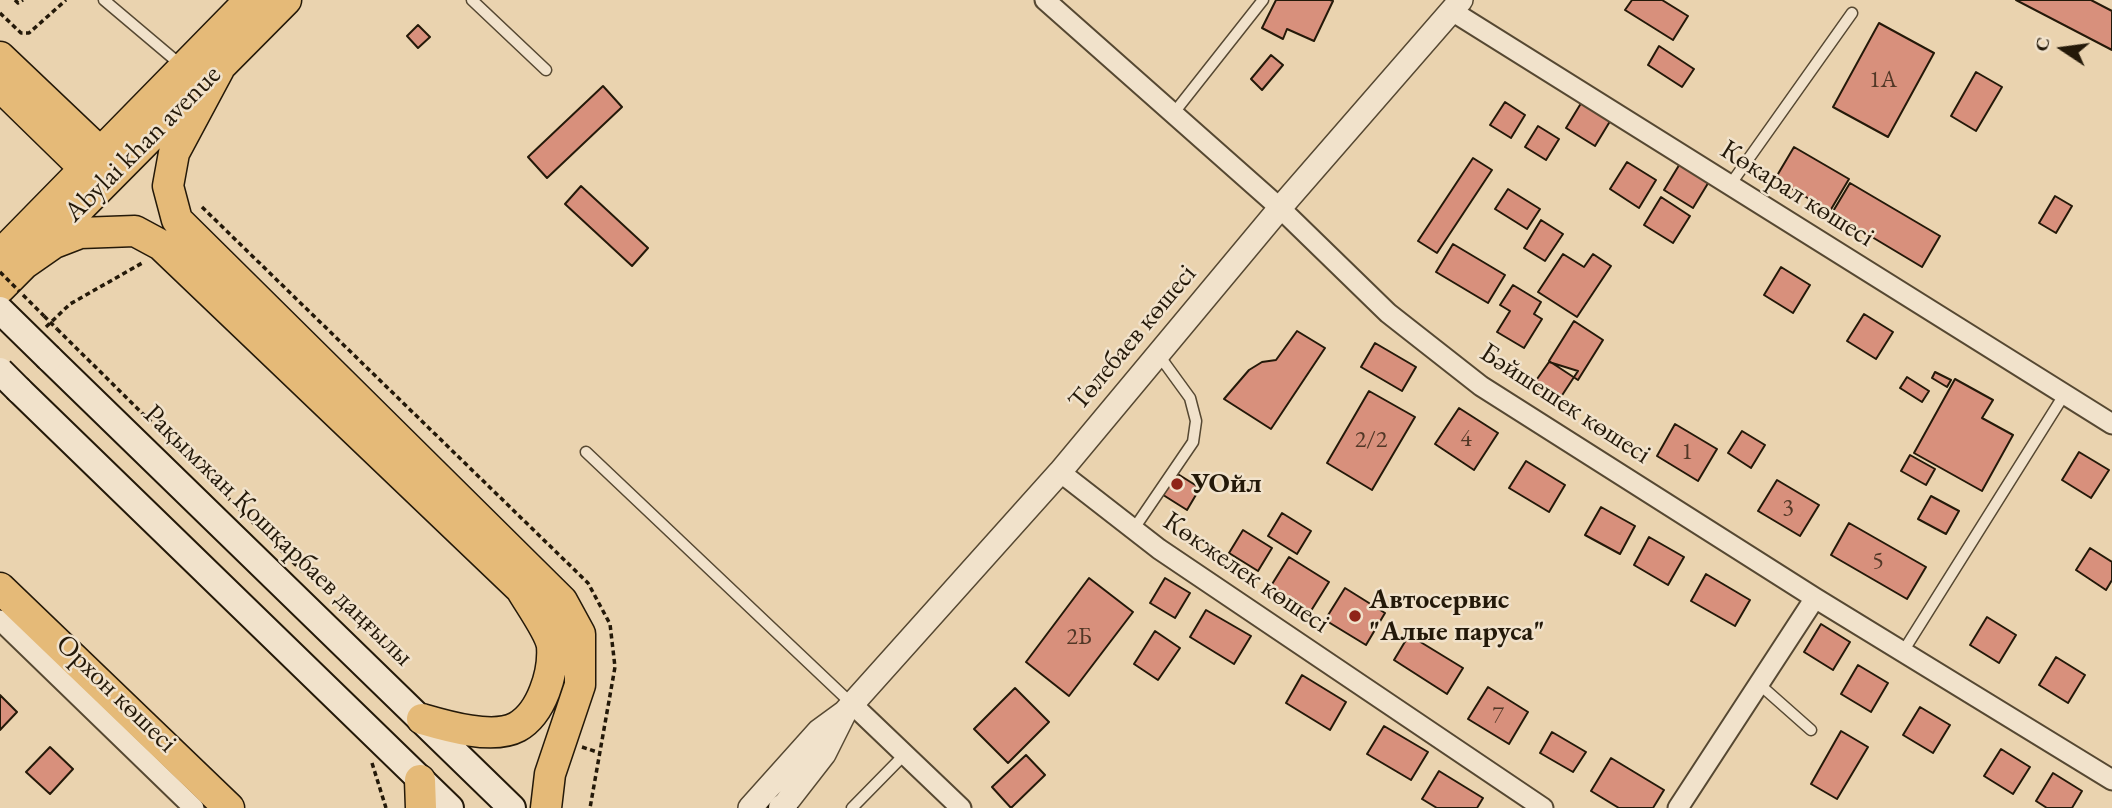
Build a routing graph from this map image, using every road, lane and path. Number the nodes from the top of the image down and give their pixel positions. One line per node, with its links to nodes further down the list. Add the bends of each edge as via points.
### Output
1 (15, 0): 2 (path)
2 (23, 0)
3 (66, 0): 11 (path, via 29,33 21,33)
4 (104, 0): 14 (lane)
5 (250, 0): 14 (main road, Abylai khan avenue)
6 (286, 0): 15 (main road, Abylai khan avenue)
7 (472, 0): 16 (lane)
8 (1045, 0): 18 (street, Бәйшешек көшесі)
9 (1264, 0): 18 (lane)
10 (1457, 6): 20 (street, Көкарал көшесі); 21 (street, Төлебаев көшесі)
11 (0, 13)
12 (1852, 13): 20 (lane)
13 (0, 57): 19 (main road)
14 (184, 68): 19 (main road, Abylai khan avenue)
15 (219, 69): 23 (main road, Abylai khan avenue); 52 (main road, via 174,153 168,186 177,220 562,601 580,634 580,685 550,774)
16 (546, 70)
17 (0, 86): 19 (main road)
18 (1173, 114): 21 (street, Бәйшешек көшесі)
19 (93, 161): 23 (main road, Abylai khan avenue)
20 (1730, 185): 29 (street, Көкарал көшесі)
21 (1280, 208): 27 (street, Төлебаев көшесі); 36 (street, Бәйшешек көшесі, via 1388,313 1481,386)
22 (149, 258): 26 (path, via 70,304)
23 (7, 265): 24 (main road, Abylai khan avenue); 34 (path, bridge, via 57,329); 41 (main road, via 80,233 135,231 161,245 521,589 552,644 550,681 539,704 517,727 485,732 457,730)
24 (0, 288)
25 (0, 310): 41 (main road, Рақымжан Қошқарбаев даңғылы, bridge)
26 (44, 330)
27 (1158, 354): 32 (street, Төлебаев көшесі); 33 (lane, via 1190,398 1195,432 1193,442)
28 (0, 371): 47 (main road, bridge)
29 (2064, 395): 30 (street, Көкарал көшесі); 38 (lane)
30 (2112, 424)
31 (586, 452): 40 (lane)
32 (1060, 472): 33 (street, Көкжелек көшесі); 40 (street, Төлебаев көшесі)
33 (1133, 530): 57 (street, Көкжелек көшесі)
34 (310, 579)
35 (0, 588): 49 (main road)
36 (1815, 598): 38 (street, Бәйшешек көшесі); 39 (street)
37 (0, 620): 48 (street, Орхон көшесі)
38 (1904, 650): 46 (street, Бәйшешек көшесі)
39 (1759, 684): 42 (lane); 58 (street)
40 (849, 708): 45 (street); 53 (street, Төлебаев көшесі, via 819,731); 54 (street, Төлебаев көшесі, via 824,754)
41 (422, 719): 51 (main road, Рақымжан Қошқарбаев даңғылы)
42 (1811, 730)
43 (578, 746): 44 (path)
44 (600, 753)
45 (905, 753): 55 (lane); 56 (street)
46 (2112, 780)
47 (420, 794): 50 (main road)
48 (194, 808)
49 (229, 808)
50 (450, 808)
51 (512, 808)
52 (546, 808)
53 (750, 808)
54 (782, 808)
55 (852, 808)
56 (961, 808)
57 (1544, 808)
58 (1678, 808)

